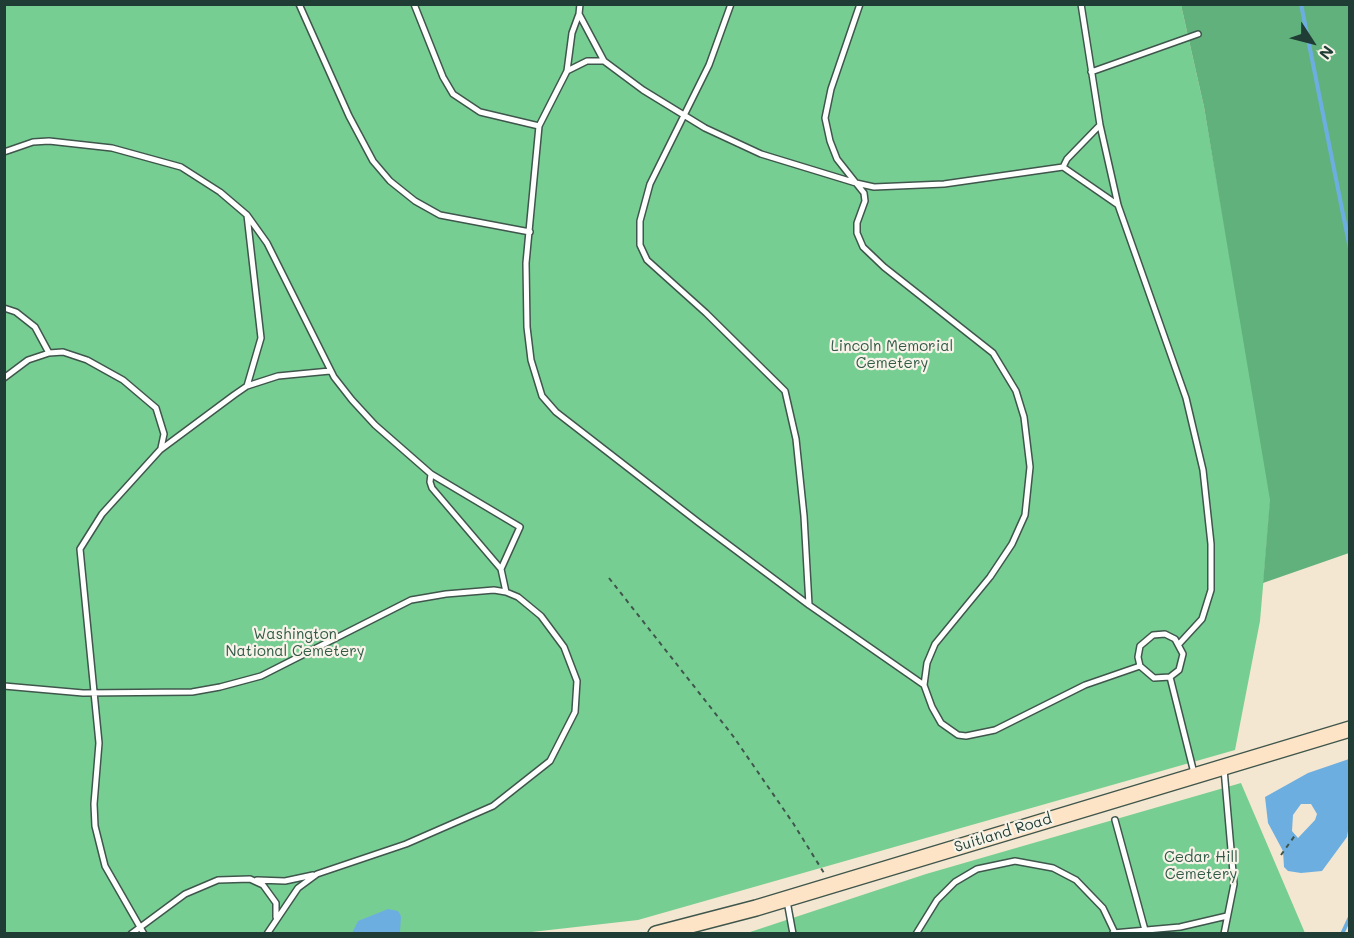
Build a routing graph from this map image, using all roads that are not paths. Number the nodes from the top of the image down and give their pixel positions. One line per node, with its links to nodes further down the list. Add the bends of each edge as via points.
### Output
1 (299, 4): 20 (lane, via 349,116 373,161 390,181 440,215)
2 (414, 4): 14 (lane, via 453,94 480,112)
3 (580, 4): 7 (lane)
4 (731, 4): 12 (lane, via 709,65)
5 (860, 4): 17 (lane, via 825,118 837,159)
6 (1081, 4): 11 (lane)
7 (579, 14): 9 (lane); 10 (lane)
8 (1198, 34): 11 (lane)
9 (604, 61): 10 (lane, via 587,61); 12 (lane)
10 (567, 71): 14 (lane)
11 (1091, 72): 13 (lane)
12 (684, 116): 17 (lane, via 761,154); 30 (lane, via 650,184 640,221 640,245 647,260 785,391 796,439)
13 (1100, 125): 16 (lane); 18 (lane)
14 (539, 126): 20 (lane)
15 (4, 152): 19 (lane, via 49,141 112,148 181,167)
16 (1063, 167): 17 (lane, via 944,184 874,187); 18 (lane)
17 (856, 183): 34 (lane, via 865,201 857,224 863,247 993,353 1016,391 1028,444 1028,494 1021,527 990,577 935,644)
18 (1118, 205): 31 (lane, via 1186,398 1203,470 1211,544 1211,590 1202,619)
19 (247, 215): 23 (lane, via 267,243); 25 (lane, via 261,338)
20 (530, 232): 30 (lane, via 526,263 527,327 536,384 548,406)
21 (4, 308): 22 (lane, via 35,327)
22 (49, 353): 24 (lane, via 28,360); 26 (lane, via 63,352 87,360 144,396 160,417 164,434)
23 (330, 371): 25 (lane, via 297,373); 27 (lane, via 375,425)
24 (4, 378)
25 (247, 386): 26 (lane)
26 (160, 450): 36 (lane, via 102,514 80,549)
27 (431, 474): 28 (lane, via 432,488); 28 (lane, via 520,527)
28 (501, 568): 29 (lane)
29 (506, 592): 36 (lane, via 470,591 411,600 261,676 230,684 192,692); 41 (lane, via 541,616 573,665 577,681 574,712 550,761 493,806 414,841)
30 (809, 605): 34 (lane)
31 (1179, 644): 32 (lane, via 1165,634 1148,638 1138,651); 33 (lane, via 1182,665)
32 (1140, 666): 33 (lane, via 1154,678); 34 (lane, via 1085,685 995,730 976,735 958,735 941,723)
33 (1170, 677): 39 (lane)
34 (924, 685)
35 (4, 686): 36 (lane)
36 (93, 693): 46 (lane, via 99,743 94,804 99,846 105,866)
37 (1350, 729): 38 (main road, Suitland Road)
38 (1224, 767): 39 (main road, Suitland Road); 44 (lane, via 1234,884)
39 (1195, 776): 43 (main road, Suitland Road)
40 (1114, 820): 47 (lane)
41 (317, 874): 42 (lane, via 285,881); 45 (lane, via 298,888)
42 (257, 880): 45 (lane, via 276,903); 46 (lane, via 218,880 206,884)
43 (786, 899): 51 (main road, Suitland Road); 52 (lane)
44 (1227, 916): 47 (lane); 55 (lane)
45 (276, 919): 50 (lane)
46 (139, 927): 48 (lane); 49 (lane)
47 (1145, 930): 54 (lane)
48 (131, 933)
49 (144, 933)
50 (267, 933)
51 (656, 933)
52 (793, 933)
53 (916, 933): 54 (lane, via 932,906 955,882 977,869 1015,861 1053,868 1076,880 1103,908)
54 (1113, 933)
55 (1224, 933)

